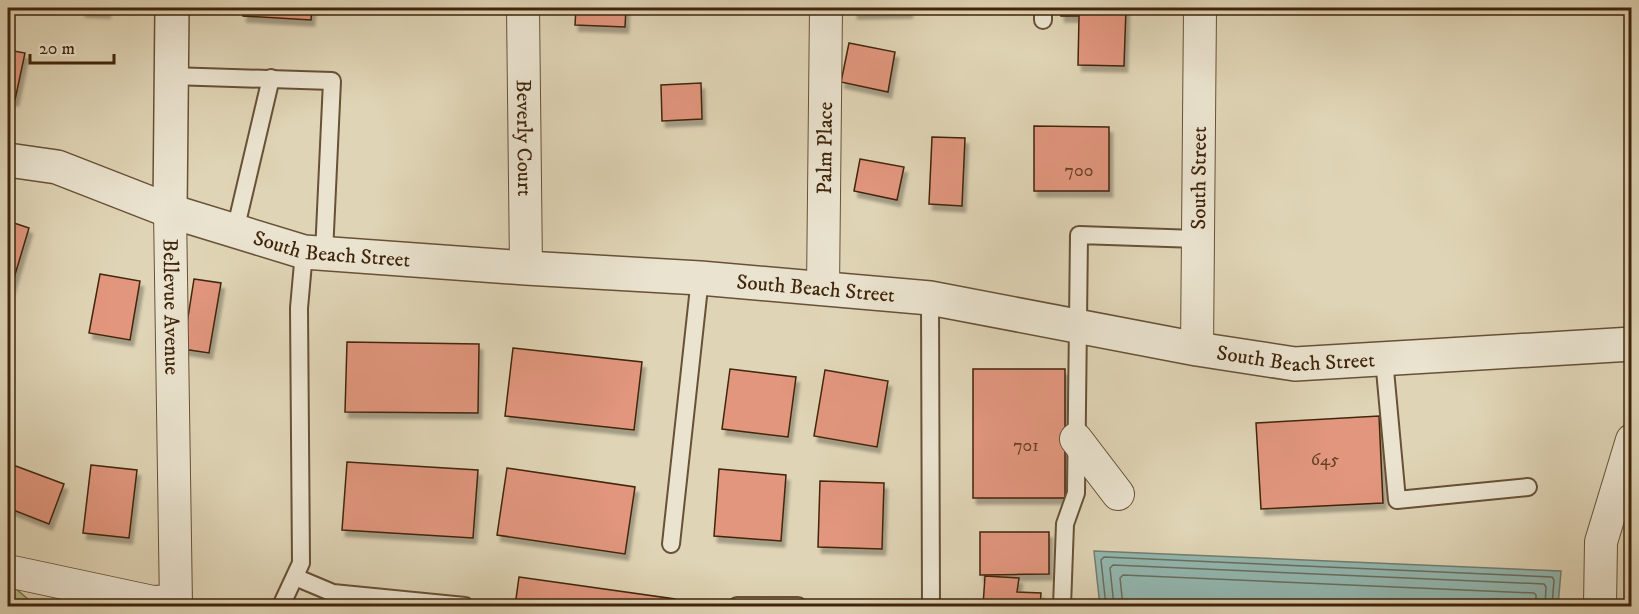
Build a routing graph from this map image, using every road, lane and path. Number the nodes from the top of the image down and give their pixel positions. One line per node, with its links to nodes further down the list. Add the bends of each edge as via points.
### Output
1 (172, 8): 5 (street, Bellevue Avenue)
2 (523, 8): 12 (street, Beverly Court)
3 (826, 8): 14 (street, Palm Place)
4 (1200, 8): 10 (street, South Street)
5 (171, 76): 6 (lane); 8 (street, Bellevue Avenue)
6 (271, 78): 9 (lane); 11 (lane, via 332,81)
7 (8, 160): 8 (street, South Beach Street, via 57,167)
8 (170, 211): 9 (street, South Beach Street); 27 (street, Bellevue Avenue)
9 (235, 231): 11 (street, South Beach Street)
10 (1197, 239): 16 (lane, via 1079,236); 18 (street, South Street)
11 (314, 253): 12 (street, South Beach Street); 26 (lane, via 299,308 301,563)
12 (526, 268): 13 (street, South Beach Street)
13 (700, 279): 14 (street, South Beach Street); 24 (lane)
14 (823, 289): 15 (street, South Beach Street)
15 (930, 298): 16 (street, South Beach Street); 32 (lane)
16 (1077, 326): 18 (street, South Beach Street); 20 (lane)
17 (1632, 344): 19 (street, South Beach Street)
18 (1197, 349): 19 (street, South Beach Street, via 1295,364)
19 (1384, 359): 22 (lane, via 1397,500)
20 (1076, 439): 23 (street); 33 (lane, via 1076,493 1065,524)
21 (1632, 440): 34 (street, via 1601,542)
22 (1528, 487)
23 (1118, 494)
24 (671, 544)
25 (8, 570): 27 (street)
26 (295, 578): 28 (lane); 29 (lane, via 333,593)
27 (176, 604)
28 (281, 606)
29 (465, 606)
30 (736, 606): 31 (lane)
31 (798, 606)
32 (931, 606)
33 (1062, 606)
34 (1600, 606)

